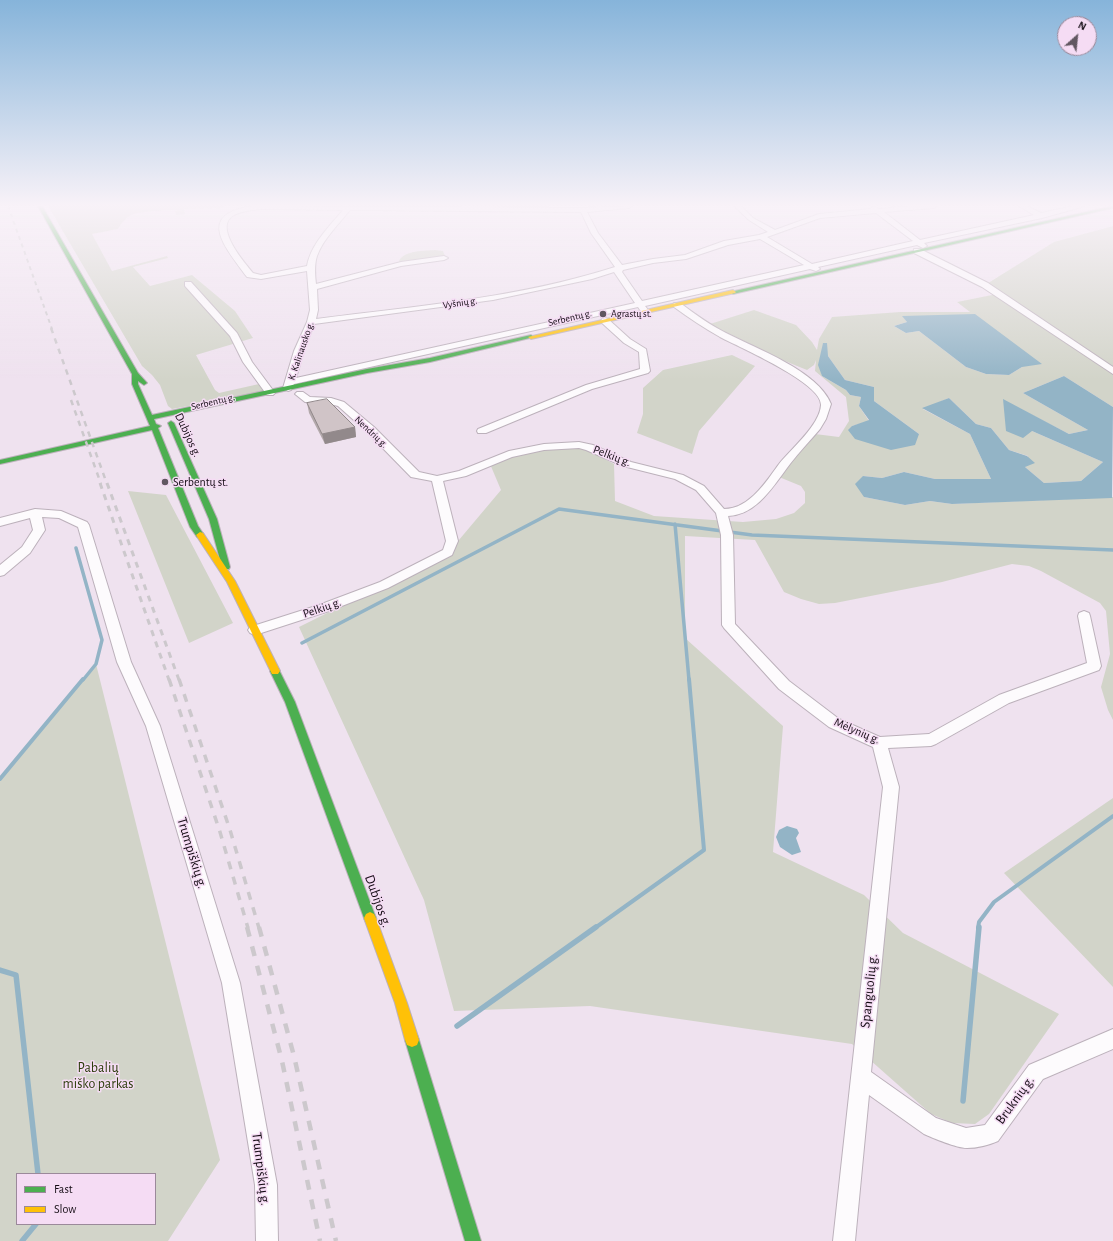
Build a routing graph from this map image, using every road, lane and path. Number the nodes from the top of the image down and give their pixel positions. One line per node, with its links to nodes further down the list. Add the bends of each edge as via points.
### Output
1 (73, 264): 23 (main road, Dubijos g.)
2 (242, 264): 12 (street, via 250,275 260,277)
3 (311, 264): 12 (street, K. Kalinausko g.)
4 (402, 264): 16 (street)
5 (617, 264): 13 (street)
6 (639, 264): 13 (street, Vyšnių g.)
7 (808, 264): 11 (street)
8 (824, 264): 11 (street)
9 (853, 264): 14 (main road, Serbentų g.)
10 (948, 264): 22 (street, via 985,285)
11 (812, 266): 14 (street); 18 (street)
12 (311, 268): 16 (street, K. Kalinausko g.)
13 (620, 268): 18 (street, via 618,272); 20 (street, Vyšnių g., via 592,277 469,302)
14 (822, 272): 17 (main road, Serbentų g.)
15 (188, 284): 26 (street, via 234,335 248,362)
16 (312, 288): 20 (street, K. Kalinausko g., via 314,310)
17 (677, 305): 18 (main road, Serbentų g.); 37 (street, via 722,334 771,359 815,386 821,391 826,403 810,434 756,500 736,511)
18 (643, 308): 19 (main road, Serbentų g.); 24 (street)
19 (605, 321): 21 (main road, Serbentų g.); 33 (street, via 643,351 645,371 589,387)
20 (311, 322): 24 (street, K. Kalinausko g.)
21 (430, 360): 24 (main road, Serbentų g.); 27 (main road, Serbentų g.)
22 (1113, 371)
23 (135, 374): 25 (main road, Dubijos g.); 29 (main road, Dubijos g., via 135,384)
24 (289, 385): 26 (main road, Serbentų g.)
25 (148, 389)
26 (270, 393): 28 (main road, Serbentų g.)
27 (300, 394): 30 (main road, Serbentų g.); 36 (street, Nendrių g., via 308,400 341,404 370,429 415,475)
28 (163, 411): 29 (main road, Serbentų g.); 30 (main road, Dubijos g.)
29 (147, 419): 32 (main road, Dubijos g.)
30 (171, 423): 32 (main road, Serbentų g.); 41 (main road, Dubijos g., via 213,519)
31 (122, 425): 34 (main road)
32 (154, 427): 35 (main road, Serbentų g.); 41 (main road, Dubijos g., via 194,527)
33 (482, 432)
34 (0, 453)
35 (0, 462)
36 (437, 479): 37 (street, Pelkių g., via 462,474 508,454 544,447 579,445 627,464 679,477 700,488); 43 (street, Pelkių g., via 452,541 448,552 384,585)
37 (721, 512): 44 (street, Mėlynių g., via 726,530 729,625 784,685 834,723)
38 (34, 513): 39 (street, Trumpiškių g.); 40 (street, via 39,530 26,550); 47 (street, Trumpiškių g., via 61,515 83,525 124,662 153,726 231,983 266,1185)
39 (0, 522)
40 (0, 572)
41 (231, 581): 43 (main road, Dubijos g.)
42 (1084, 616): 44 (street, Mėlynių g., via 1094,666 1004,699 931,740)
43 (255, 630): 48 (main road, Dubijos g., via 290,702 401,1003)
44 (879, 743): 46 (street, Spanguolių g., via 891,787)
45 (1113, 1039): 46 (street, Bruknių g., via 1036,1072 991,1134 966,1138 931,1127)
46 (860, 1076): 49 (street, Spanguolių g.)
47 (267, 1241)
48 (473, 1241)
49 (844, 1241)

